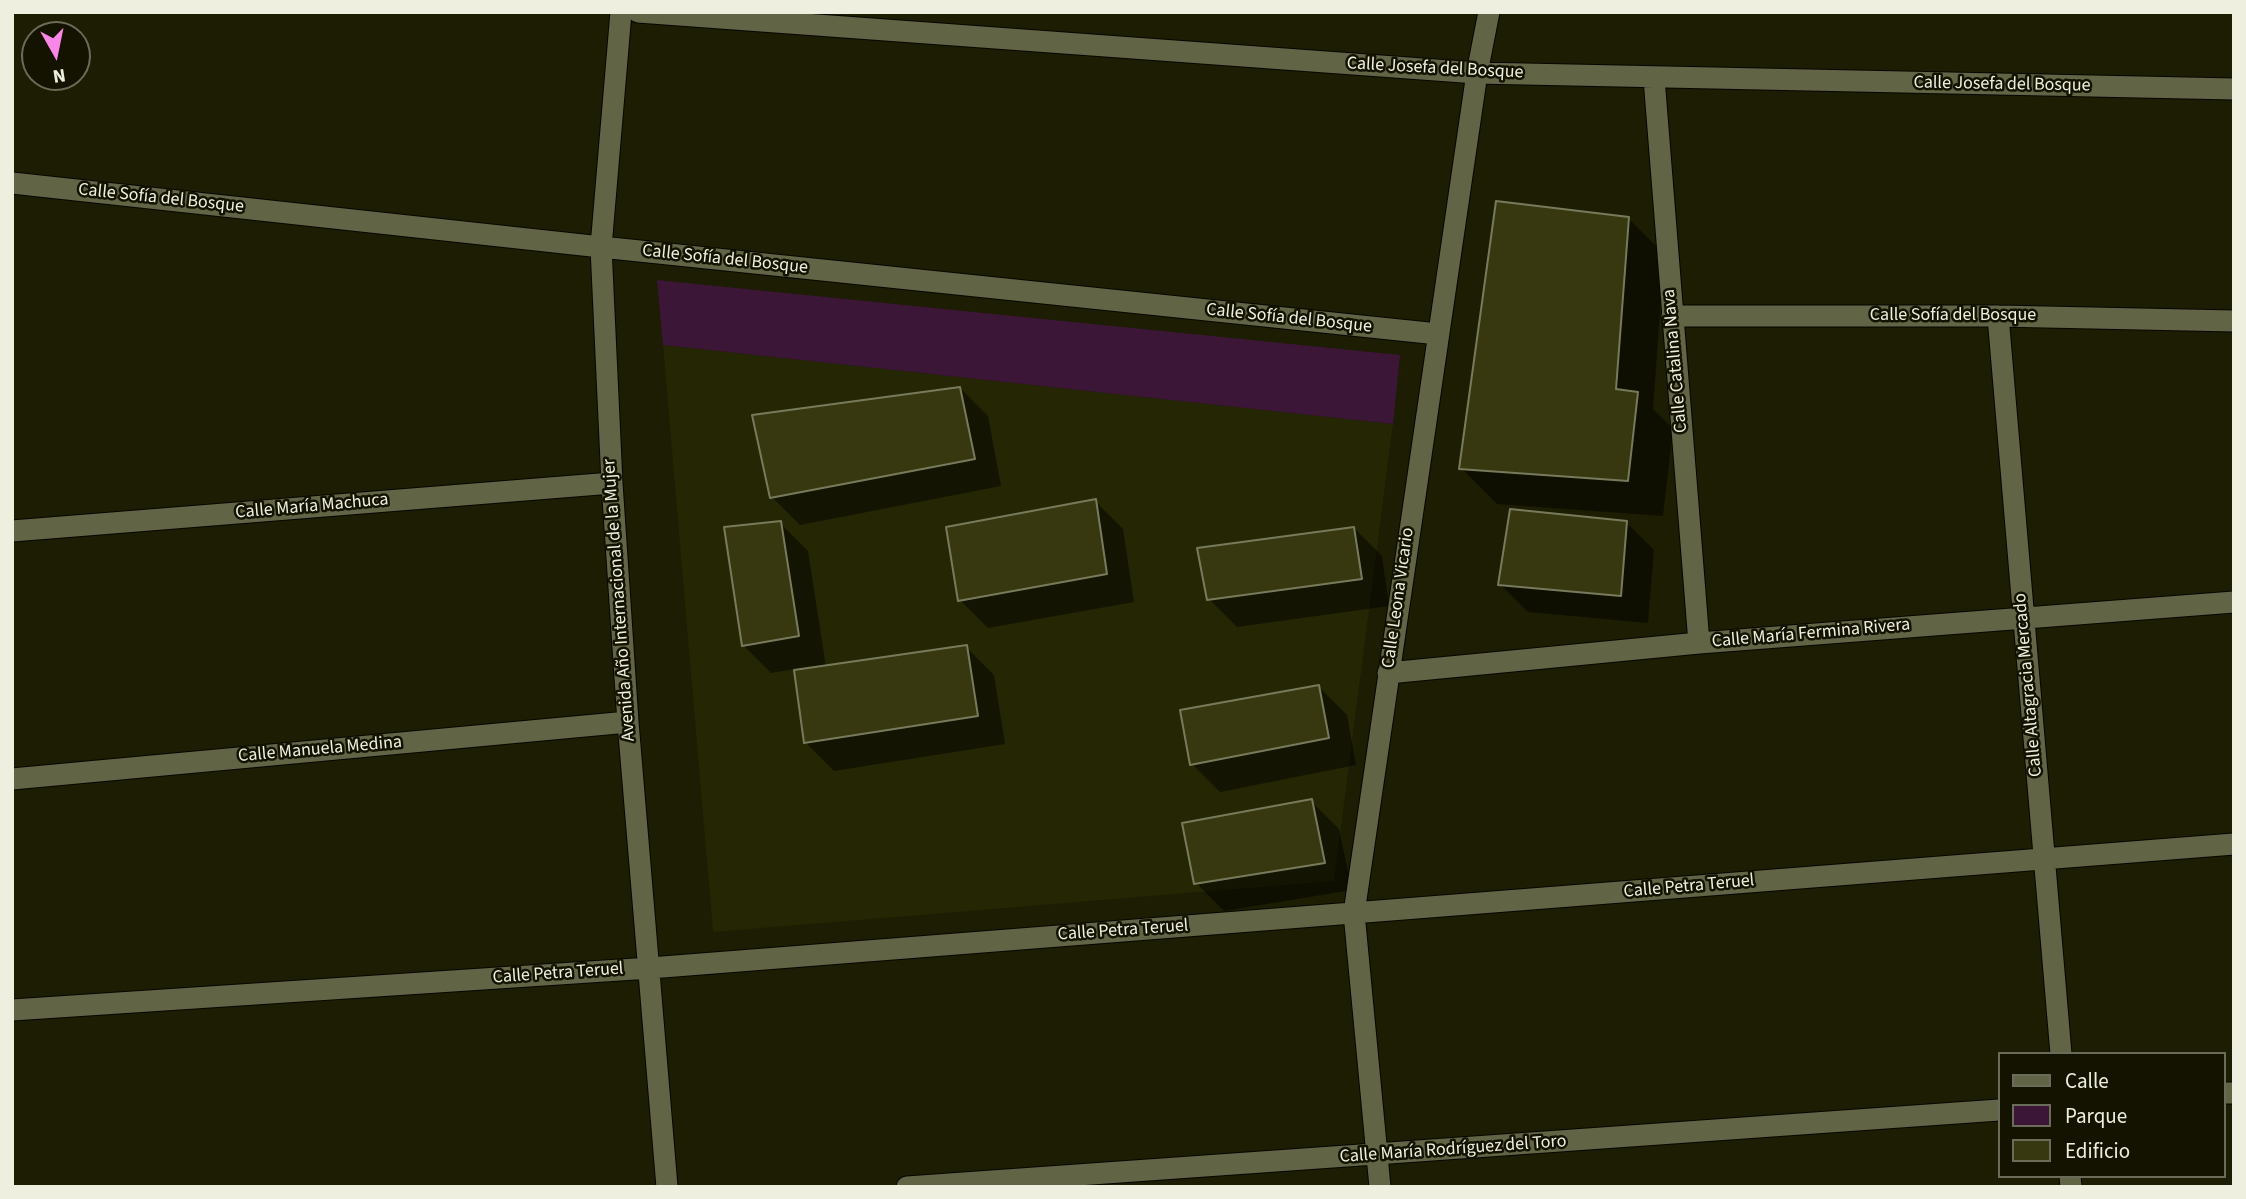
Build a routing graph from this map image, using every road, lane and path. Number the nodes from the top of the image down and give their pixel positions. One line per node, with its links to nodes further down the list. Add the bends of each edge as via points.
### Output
1 (621, 12): 8 (street, Avenida Año Internacional de la Mujer)
2 (638, 12): 4 (street, Calle Josefa del Bosque)
3 (1489, 12): 4 (street, Calle Leona Vicario)
4 (1477, 73): 5 (street, Calle Josefa del Bosque); 12 (street, Calle Leona Vicario)
5 (1654, 78): 6 (street, Calle Josefa del Bosque); 9 (street, Calle Catalina Nava)
6 (2234, 89)
7 (12, 183): 8 (street, Calle Sofía del Bosque)
8 (601, 247): 12 (street, Calle Sofía del Bosque); 13 (street, Avenida Año Internacional de la Mujer)
9 (1672, 316): 10 (street, Calle Sofía del Bosque); 17 (street, Calle Catalina Nava)
10 (1998, 316): 11 (street, Calle Sofía del Bosque); 16 (street, Calle Altagracia Mercado)
11 (2234, 321)
12 (1438, 334): 18 (street, Calle Leona Vicario)
13 (612, 484): 14 (street, Calle María Machuca); 19 (street, Avenida Año Internacional de la Mujer)
14 (12, 531)
15 (2234, 602): 16 (street, Calle María Fermina Rivera)
16 (2023, 617): 17 (street, Calle María Fermina Rivera); 22 (street, Calle Altagracia Mercado)
17 (1699, 643): 18 (street, Calle María Fermina Rivera)
18 (1388, 673): 23 (street, Calle Leona Vicario)
19 (628, 722): 20 (street, Calle Manuela Medina); 24 (street, Avenida Año Internacional de la Mujer)
20 (12, 779)
21 (2234, 844): 22 (street, Calle Petra Teruel)
22 (2044, 859): 23 (street, Calle Petra Teruel); 26 (street, Calle Altagracia Mercado)
23 (1354, 914): 24 (street, Calle Petra Teruel); 28 (street, Calle Leona Vicario)
24 (650, 968): 25 (street, Calle Petra Teruel); 29 (street, Avenida Año Internacional de la Mujer)
25 (12, 1010)
26 (2061, 1052)
27 (1997, 1110): 28 (street, Calle María Rodríguez del Toro)
28 (1378, 1155): 30 (street, Calle María Rodríguez del Toro); 31 (street, Calle Leona Vicario)
29 (667, 1187)
30 (907, 1187)
31 (1380, 1187)

